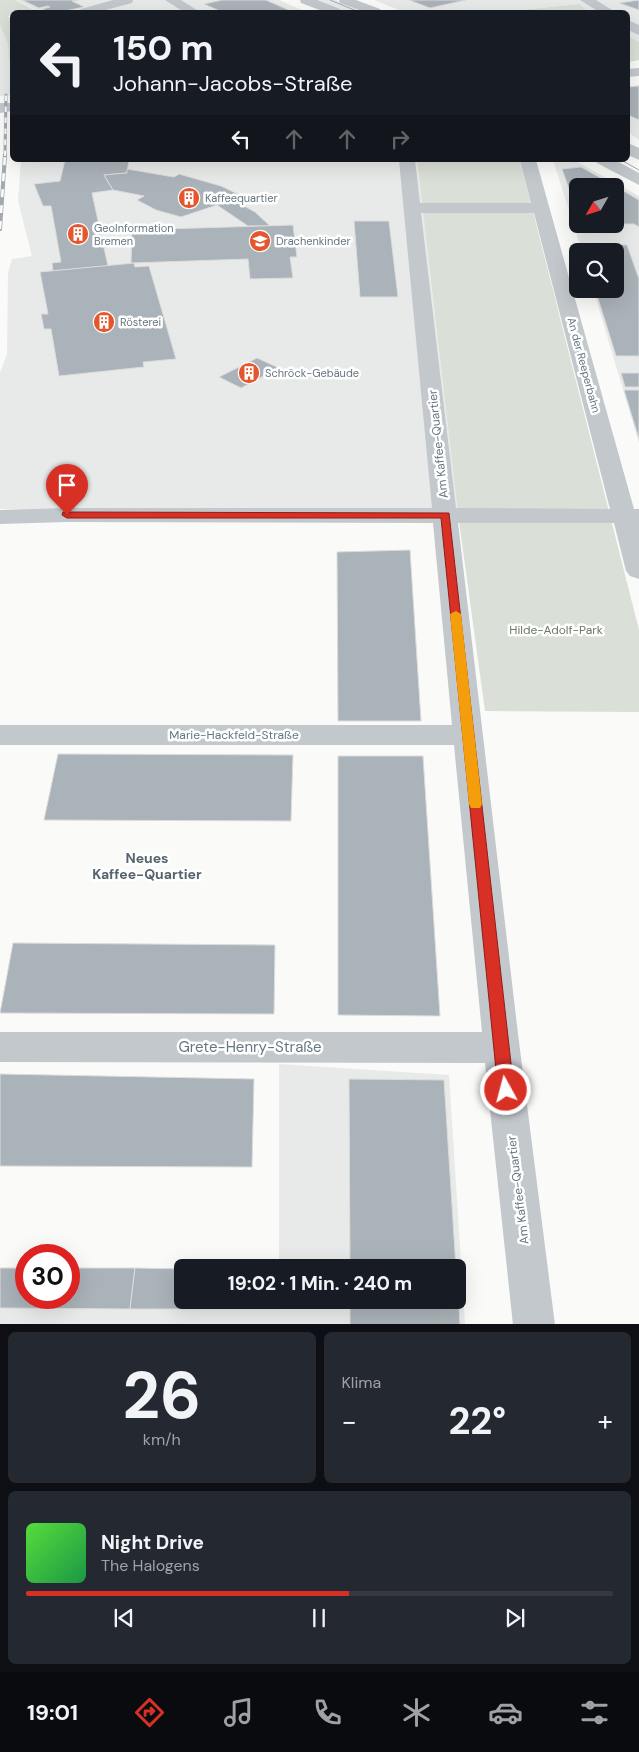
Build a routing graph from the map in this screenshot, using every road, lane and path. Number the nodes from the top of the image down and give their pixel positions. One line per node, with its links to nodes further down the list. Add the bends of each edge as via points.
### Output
1 (127, 0): 7 (street)
2 (194, 0): 6 (street)
3 (306, 0): 9 (street)
4 (345, 0): 10 (street)
5 (586, 0): 11 (street)
6 (175, 2): 8 (street)
7 (93, 10)
8 (190, 10)
9 (330, 10)
10 (370, 10)
11 (604, 10)
12 (407, 162): 16 (street, Am Kaffee-Quartier)
13 (529, 162): 17 (street, An der Reeperbahn)
14 (607, 162): 15 (street)
15 (639, 180)
16 (412, 208): 17 (street); 18 (street, Am Kaffee-Quartier)
17 (541, 208): 19 (street, An der Reeperbahn)
18 (446, 516): 19 (street); 20 (street); 23 (street, Am Kaffee-Quartier)
19 (632, 516): 21 (street, An der Reeperbahn)
20 (0, 517)
21 (639, 571)
22 (0, 735): 23 (street, Marie-Hackfeld-Straße)
23 (468, 735): 25 (street, Am Kaffee-Quartier)
24 (0, 1047): 25 (street, Grete-Henry-Straße)
25 (501, 1048): 26 (street, Am Kaffee-Quartier)
26 (534, 1324)

